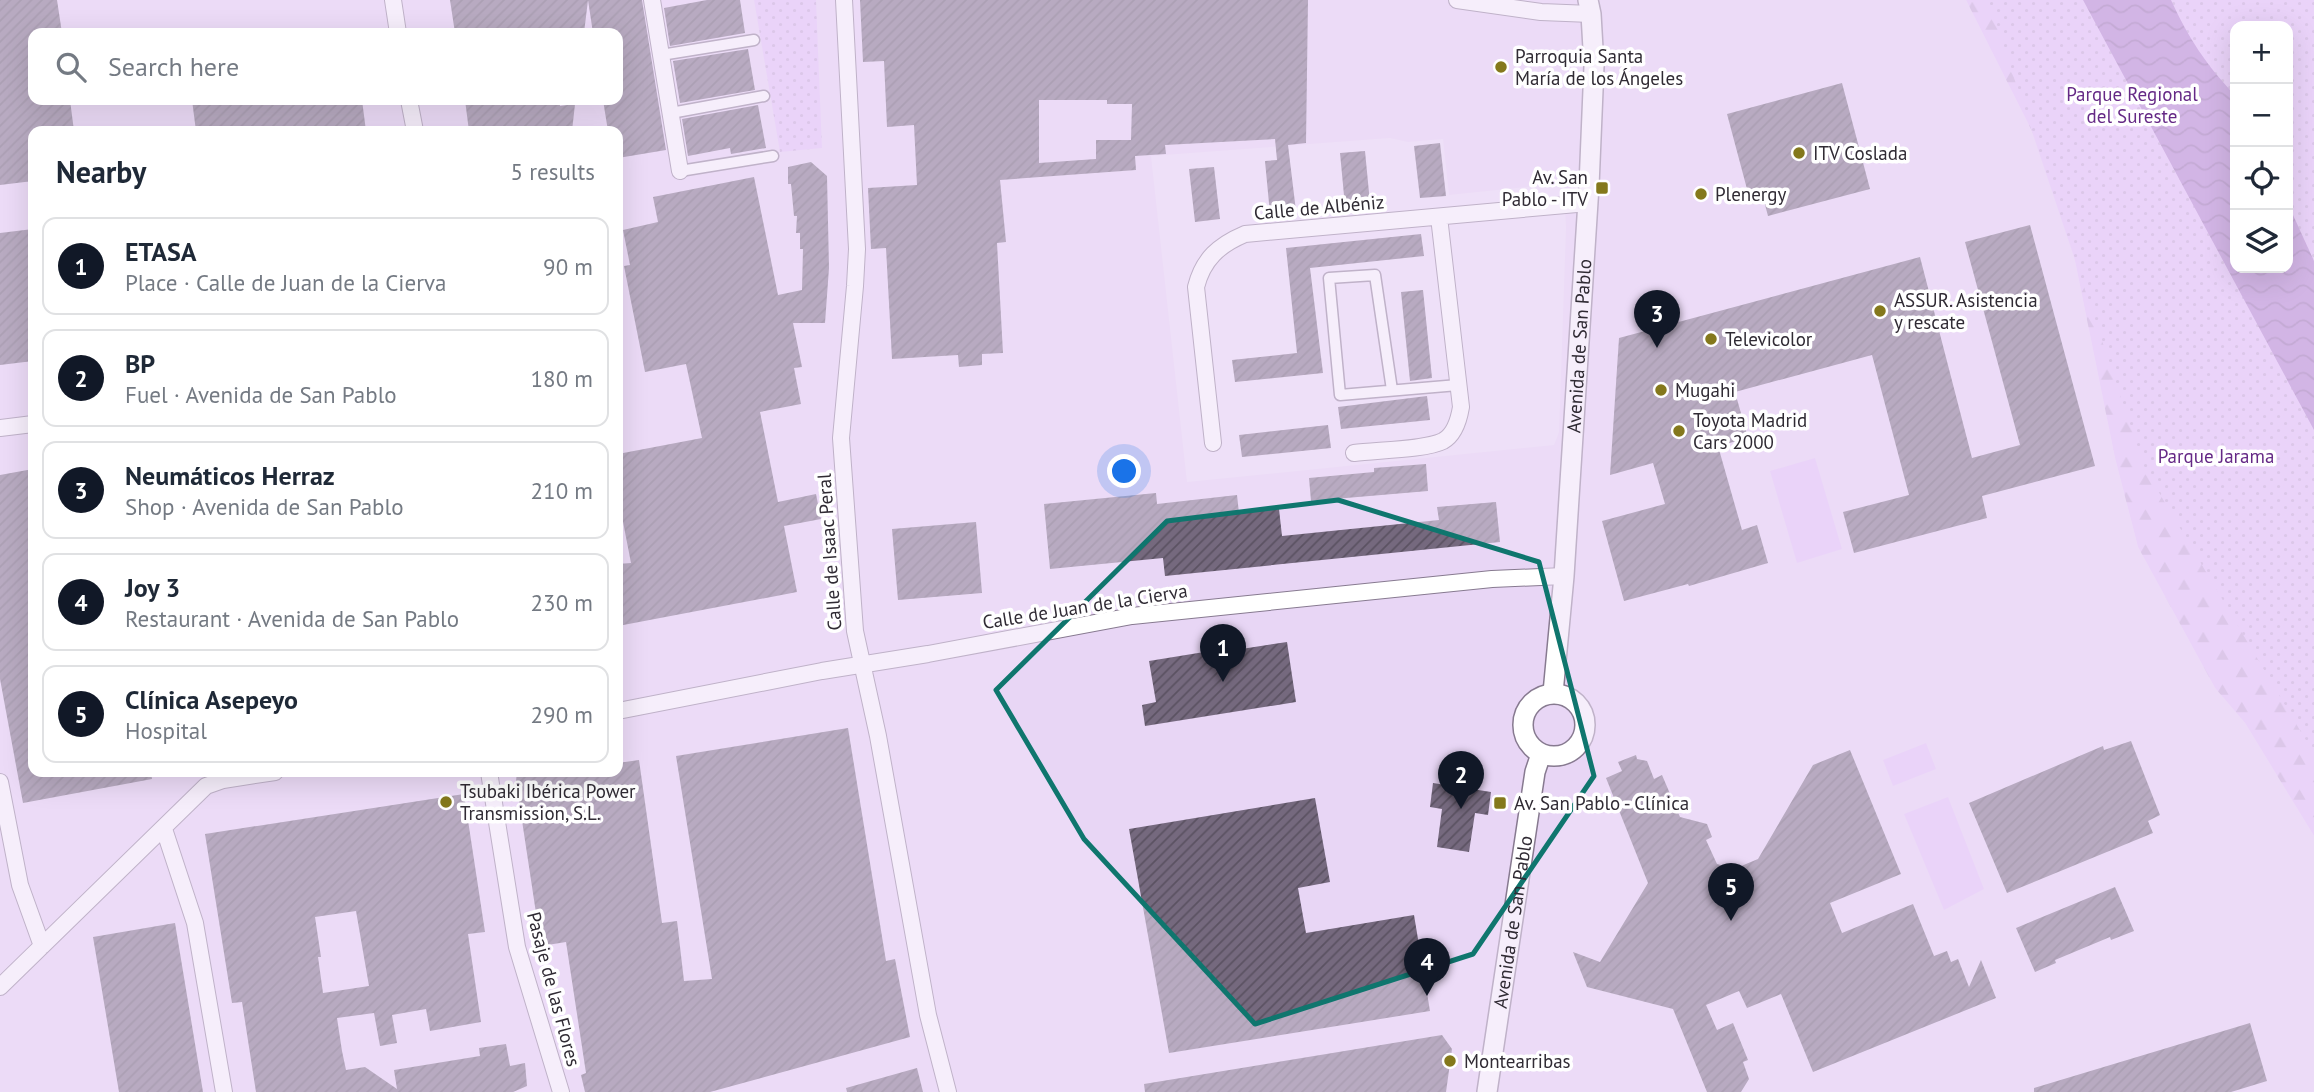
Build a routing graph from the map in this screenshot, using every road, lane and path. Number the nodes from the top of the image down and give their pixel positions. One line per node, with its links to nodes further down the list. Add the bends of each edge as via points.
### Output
1 (393, 0): 6 (street)
2 (652, 0): 8 (street)
3 (844, 0): 24 (street, Calle de Isaac Peral, via 857,249 841,438 855,631)
4 (1457, 0): 5 (street, via 1541,12)
5 (1590, 7): 15 (street, Avenida de San Pablo, via 1594,66)
6 (397, 28)
7 (754, 40): 8 (street)
8 (661, 55): 11 (street)
9 (764, 96): 11 (street)
10 (410, 105): 12 (street)
11 (671, 113): 14 (street)
12 (414, 126)
13 (773, 156): 14 (street)
14 (680, 171)
15 (1588, 203): 16 (street, Calle de Albéniz); 23 (street, Avenida de San Pablo)
16 (1439, 217): 17 (street); 21 (street, Calle de Albéniz, via 1245,234 1221,246 1209,258 1196,287)
17 (1458, 384): 18 (street); 22 (street, via 1458,423 1446,440)
18 (1392, 390): 18 (street, via 1340,395 1329,278 1375,275)
19 (28, 425): 20 (street)
20 (0, 428)
21 (1213, 443)
22 (1354, 453)
23 (1564, 576): 24 (street, Calle de Juan de la Cierva, via 1492,579 1132,616); 25 (street, Avenida de San Pablo)
24 (862, 665): 26 (street, Calle de Juan de la Cierva); 36 (street, Calle de Isaac Peral, via 928,1015)
25 (1553, 693): 27 (street, via 1534,700 1524,720 1525,739); 27 (street, via 1579,705 1584,727 1575,748 1564,755)
26 (623, 710)
27 (1541, 754): 37 (street, Avenida de San Pablo)
28 (242, 777): 31 (street, via 206,786)
29 (490, 777): 35 (street, Pasaje de las Flores, via 517,947)
30 (0, 782): 32 (street, via 19,885)
31 (164, 830): 32 (street); 34 (street, via 195,923)
32 (42, 946): 33 (street)
33 (0, 987)
34 (224, 1092)
35 (561, 1092)
36 (947, 1092)
37 (1487, 1092)

